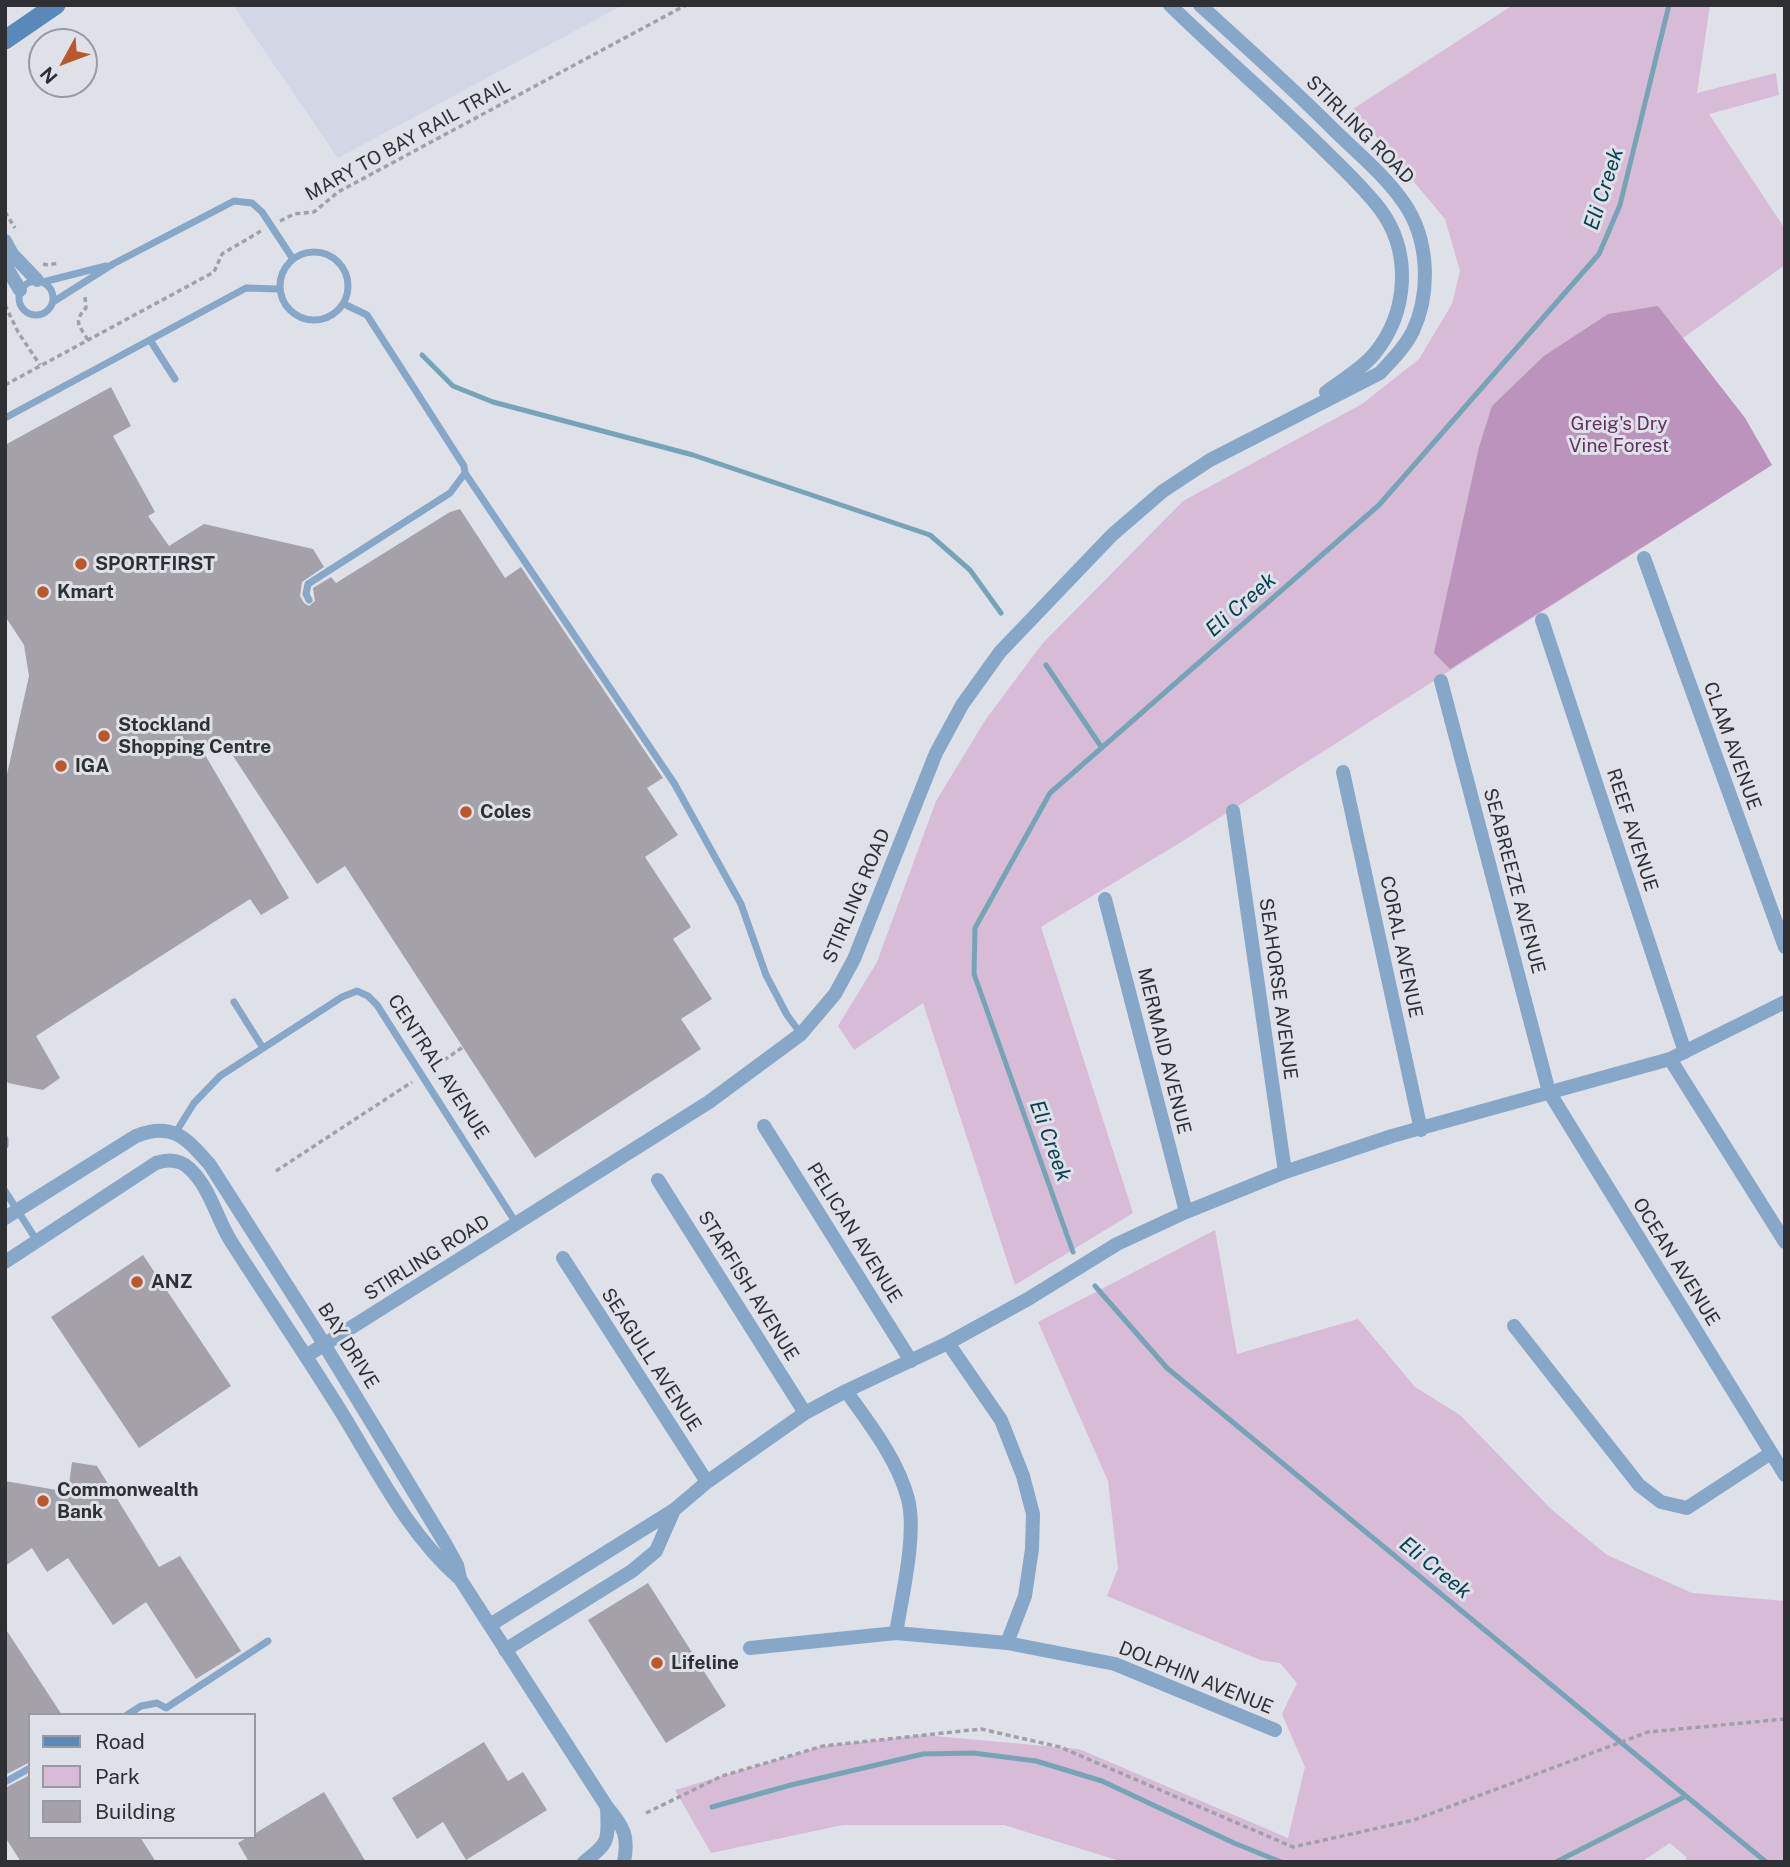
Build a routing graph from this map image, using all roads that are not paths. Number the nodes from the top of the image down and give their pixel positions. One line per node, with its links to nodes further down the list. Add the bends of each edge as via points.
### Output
1 (56, 5): 4 (main road)
2 (1170, 5): 17 (street, STIRLING ROAD, via 1364,190 1395,237 1403,276 1388,335 1374,355)
3 (1200, 5): 17 (street, STIRLING ROAD, via 1383,178 1409,211 1424,257 1420,308 1399,353 1380,373)
4 (5, 40)
5 (5, 241): 9 (street)
6 (293, 259): 7 (lane, via 252,203 234,201); 10 (lane); 13 (lane, via 315,252 337,260 348,281)
7 (113, 264): 9 (lane); 12 (lane)
8 (5, 265): 11 (street)
9 (40, 281): 11 (lane, via 24,284); 12 (lane, via 51,290)
10 (279, 289): 13 (lane, via 288,309 306,320 328,318); 14 (lane, via 246,288)
11 (20, 290): 12 (lane, via 20,304 29,314 44,313)
12 (53, 302)
13 (344, 304): 18 (lane, via 367,315)
14 (150, 340): 15 (lane); 16 (lane)
15 (175, 379)
16 (5, 418)
17 (1291, 418): 30 (street, STIRLING ROAD, via 1210,460 1163,491 1112,535 1000,652 962,705 936,753 854,959 835,994)
18 (465, 473): 20 (lane, via 450,493 307,584); 30 (lane, via 674,783 741,904 766,975)
19 (1644, 558): 26 (street, CLAM AVENUE)
20 (309, 600)
21 (1542, 620): 32 (street, REEF AVENUE)
22 (1441, 681): 34 (street, SEABREEZE AVENUE)
23 (1343, 772): 36 (street, CORAL AVENUE)
24 (1233, 811): 40 (street, SEAHORSE AVENUE)
25 (1105, 899): 43 (street, MERMAID AVENUE)
26 (1785, 947)
27 (234, 1002): 31 (lane)
28 (1780, 1004): 29 (street); 32 (street)
29 (1785, 1020)
30 (801, 1034): 45 (street, STIRLING ROAD, via 709,1102)
31 (263, 1048): 37 (lane, CENTRAL AVENUE, via 205,1090); 45 (lane, CENTRAL AVENUE, via 342,997 357,991 368,996)
32 (1685, 1052): 33 (street)
33 (1670, 1059): 34 (street); 47 (street)
34 (1549, 1092): 36 (street); 57 (street, OCEAN AVENUE)
35 (764, 1126): 54 (street, PELICAN AVENUE)
36 (1422, 1130): 40 (street)
37 (176, 1132): 44 (street, via 150,1130 136,1136); 52 (street, BAY DRIVE, via 210,1165)
38 (5, 1139): 39 (lane)
39 (5, 1145)
40 (1285, 1172): 43 (street)
41 (658, 1180): 56 (street, STARFISH AVENUE)
42 (5, 1191): 44 (lane)
43 (1186, 1212): 51 (street, via 1117,1244)
44 (11, 1214): 46 (lane)
45 (517, 1224): 52 (street, STIRLING ROAD)
46 (37, 1241): 49 (street); 53 (street, BAY DRIVE, via 156,1163 178,1161 199,1179 229,1238)
47 (1785, 1242)
48 (563, 1258): 59 (street, SEAGULL AVENUE)
49 (5, 1262)
50 (1514, 1326): 57 (street, via 1639,1485 1661,1502 1687,1508)
51 (948, 1343): 54 (street); 65 (street, via 1001,1420 1033,1514 1025,1596)
52 (324, 1344): 53 (street, STIRLING ROAD); 61 (street, BAY DRIVE, via 446,1545)
53 (306, 1356): 61 (street, BAY DRIVE, via 409,1522)
54 (911, 1361): 55 (street)
55 (846, 1391): 56 (street); 63 (street, via 886,1449 908,1498 910,1524)
56 (805, 1413): 59 (street)
57 (1771, 1453): 58 (street, OCEAN AVENUE)
58 (1785, 1475)
59 (707, 1482): 60 (street)
60 (674, 1510): 62 (street); 67 (street, via 656,1551 632,1571)
61 (460, 1579): 62 (street, BAY DRIVE)
62 (490, 1625): 67 (street, BAY DRIVE)
63 (896, 1633): 65 (street, DOLPHIN AVENUE); 66 (street, DOLPHIN AVENUE)
64 (268, 1641): 68 (lane, via 166,1708 158,1703)
65 (1007, 1643): 69 (street, DOLPHIN AVENUE, via 1115,1664)
66 (750, 1648)
67 (505, 1650): 72 (street, BAY DRIVE)
68 (130, 1713)
69 (1275, 1730)
70 (28, 1769): 71 (lane)
71 (5, 1782)
72 (607, 1807): 73 (street, via 608,1834 603,1849); 74 (street, BAY DRIVE, via 628,1843)
73 (584, 1862)
74 (624, 1862)

